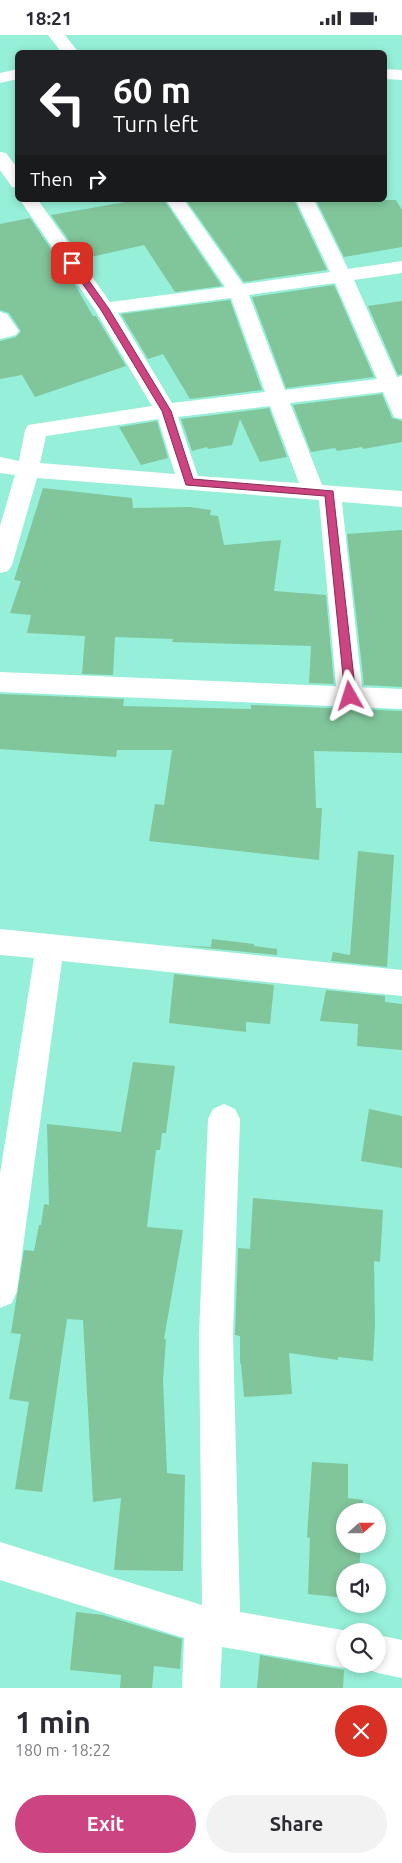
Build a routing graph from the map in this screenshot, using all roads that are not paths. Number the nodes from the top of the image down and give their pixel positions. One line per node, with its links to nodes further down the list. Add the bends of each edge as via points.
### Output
1 (56, 35): 2 (street)
2 (68, 50)
3 (387, 74): 5 (street)
4 (15, 75): 6 (street)
5 (402, 75)
6 (0, 78)
7 (0, 157): 8 (street)
8 (15, 179)
9 (30, 202): 15 (street)
10 (175, 202): 14 (street)
11 (306, 202): 13 (street)
12 (402, 267): 13 (street)
13 (342, 276): 14 (street); 18 (street)
14 (238, 291): 15 (street); 19 (street)
15 (105, 309): 20 (street)
16 (0, 318): 17 (street, via 9,331)
17 (0, 333)
18 (397, 384): 19 (street); 21 (street)
19 (278, 398): 20 (street); 25 (street)
20 (166, 411): 23 (street, via 36,430); 24 (street)
21 (402, 412)
22 (0, 465): 23 (street)
23 (28, 470): 24 (street); 27 (street)
24 (189, 482): 25 (street)
25 (321, 492): 26 (street); 29 (street)
26 (402, 499)
27 (0, 565)
28 (0, 682): 29 (street)
29 (350, 696): 30 (street)
30 (402, 699)
31 (0, 942): 32 (street)
32 (50, 947): 33 (street); 35 (street)
33 (402, 983)
34 (224, 1119): 37 (street, via 216,1334)
35 (0, 1291)
36 (0, 1561): 37 (street)
37 (212, 1627): 38 (street); 41 (street)
38 (336, 1648)
39 (386, 1656): 40 (street)
40 (402, 1659)
41 (201, 1688)

